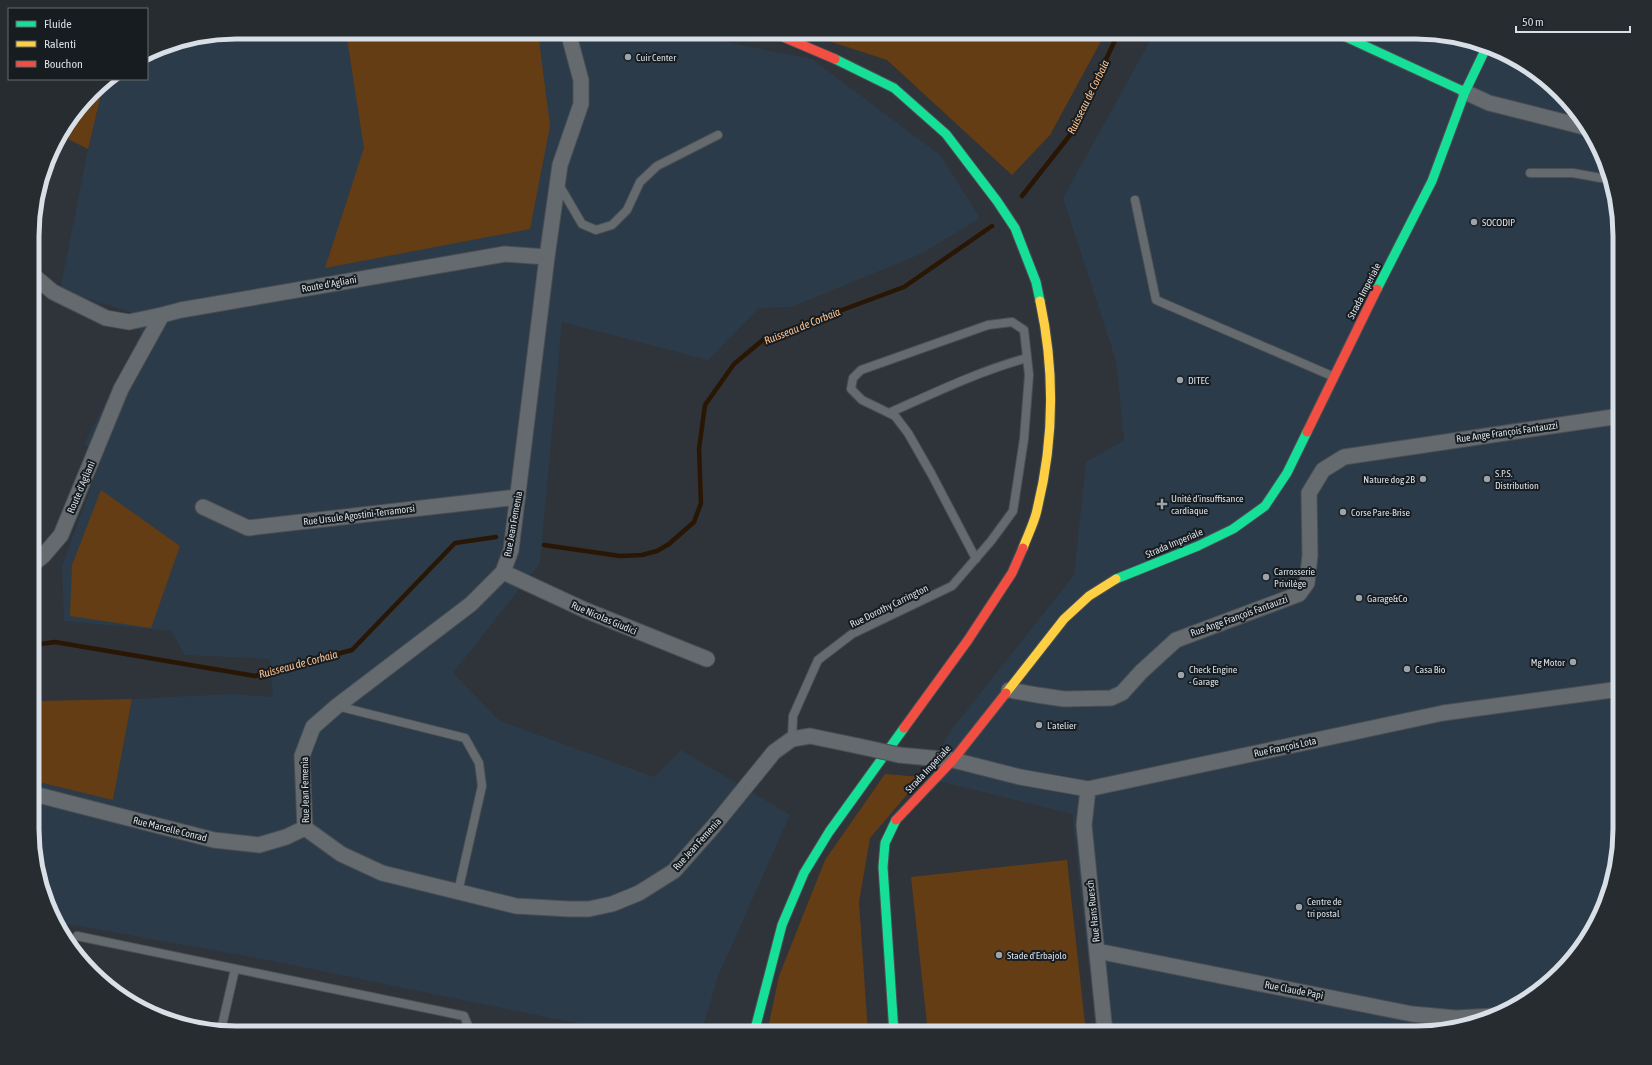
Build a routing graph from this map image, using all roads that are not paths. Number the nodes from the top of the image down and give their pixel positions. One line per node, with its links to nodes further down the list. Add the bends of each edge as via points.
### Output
1 (570, 39): 10 (street, via 581,80 581,104 560,165)
2 (788, 39): 40 (street, via 894,88 946,134 997,201 1017,235 1036,282 1047,333 1051,386 1048,453 1036,515 1012,573 968,640 833,826 804,873 782,926)
3 (1350, 39): 5 (street)
4 (1485, 52): 5 (street, Strada Imperiale)
5 (1465, 92): 6 (street, via 1488,103); 16 (street, Strada Imperiale, via 1432,181)
6 (1579, 126)
7 (718, 135): 10 (lane, via 657,166 640,182 627,210 612,225 596,230 582,224)
8 (1530, 173): 9 (lane, via 1573,173)
9 (1604, 179)
10 (558, 182): 12 (street)
11 (1135, 200): 16 (lane, via 1156,300)
12 (547, 256): 14 (street, Route d'Agliani, via 505,254); 19 (street, Rue Jean Femenia)
13 (39, 280): 14 (street, via 52,292 106,318 129,322)
14 (162, 315): 21 (street, Route d'Agliani, via 121,389 61,535)
15 (1027, 358): 17 (lane, via 951,385); 17 (lane, Rue Dorothy Carrington, via 1024,330 1012,322 988,324 862,370 853,378 851,389 862,400); 22 (lane, Rue Dorothy Carrington, via 1029,375 1024,439 1014,511)
16 (1333, 376): 25 (street, Strada Imperiale, via 1287,473 1265,506 1233,529 1198,546 1117,578 1089,596 1064,620)
17 (889, 413): 22 (lane, via 895,416 908,433)
18 (1613, 417): 25 (street, Rue Ange François Fantauzzi, via 1344,457 1322,470 1310,493 1310,555 1307,583 1299,594 1176,640 1122,693 1111,698 1064,699)
19 (518, 497): 20 (street, Rue Ursule Agostini-Terramorsi, via 248,528); 23 (street, Rue Jean Femenia, via 511,550)
20 (203, 507)
21 (39, 559)
22 (976, 559): 28 (lane, Rue Dorothy Carrington, via 952,586 852,634 818,660 793,716)
23 (503, 572): 24 (street, Rue Nicolas Giudici, via 585,610); 27 (street, Rue Jean Femenia, via 471,604)
24 (707, 659)
25 (1009, 690): 29 (street, Strada Imperiale)
26 (1613, 690): 30 (street, Rue François Lota, via 1443,713)
27 (337, 706): 32 (street, Rue Jean Femenia, via 313,727 302,756); 33 (lane, via 465,738 479,763 482,786)
28 (792, 739): 29 (street, Rue Jean Femenia, bridge, via 810,736 899,755); 33 (street, Rue Jean Femenia, via 774,752 674,871 639,893 612,904 589,909 569,909 516,906)
29 (953, 760): 30 (street, Rue François Lota); 41 (street, Strada Imperiale, via 896,820 885,843 883,867)
30 (1088, 789): 35 (street, Rue Hans Ruesch, via 1084,825)
31 (39, 795): 32 (street, Rue Marcelle Conrad, via 214,840 259,845)
32 (305, 828): 33 (street, Rue Jean Femenia, via 341,854 382,873)
33 (458, 892)
34 (77, 936): 36 (lane)
35 (1097, 951): 37 (street, Rue Claude Papi, via 1412,1014); 42 (street, Rue Hans Ruesch)
36 (235, 969): 38 (lane); 39 (lane, via 464,1016)
37 (1475, 1017)
38 (222, 1026)
39 (468, 1026)
40 (756, 1026)
41 (894, 1026)
42 (1104, 1026)

